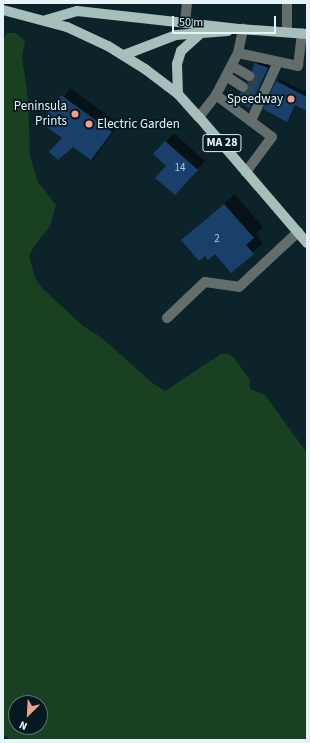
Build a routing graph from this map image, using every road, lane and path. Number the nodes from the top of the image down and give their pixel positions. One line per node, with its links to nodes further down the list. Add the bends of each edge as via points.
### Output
1 (187, 3): 5 (street)
2 (286, 3): 7 (street)
3 (3, 10): 4 (main road, MA 28)
4 (46, 20): 5 (main road, via 77,11); 11 (main road, MA 28)
5 (185, 22): 6 (main road)
6 (241, 29): 7 (main road); 9 (main road); 10 (street)
7 (287, 32): 8 (main road)
8 (304, 33): 12 (street, via 298,66)
9 (200, 34): 11 (main road, via 176,35); 17 (main road, via 181,51 177,64)
10 (238, 53): 12 (street); 13 (street)
11 (124, 56): 17 (main road, MA 28)
12 (278, 62): 20 (street, via 264,85)
13 (232, 66): 14 (street); 15 (street)
14 (226, 76): 16 (street); 18 (street)
15 (249, 76)
16 (243, 87)
17 (178, 94): 19 (main road, MA 28)
18 (216, 95): 19 (street); 20 (street)
19 (199, 117): 21 (main road, MA 28)
20 (251, 121): 21 (street, via 272,137)
21 (246, 172): 22 (main road, MA 28)
22 (298, 232): 23 (main road, MA 28); 24 (street, via 239,287 205,282)
23 (307, 243)
24 (167, 318)

